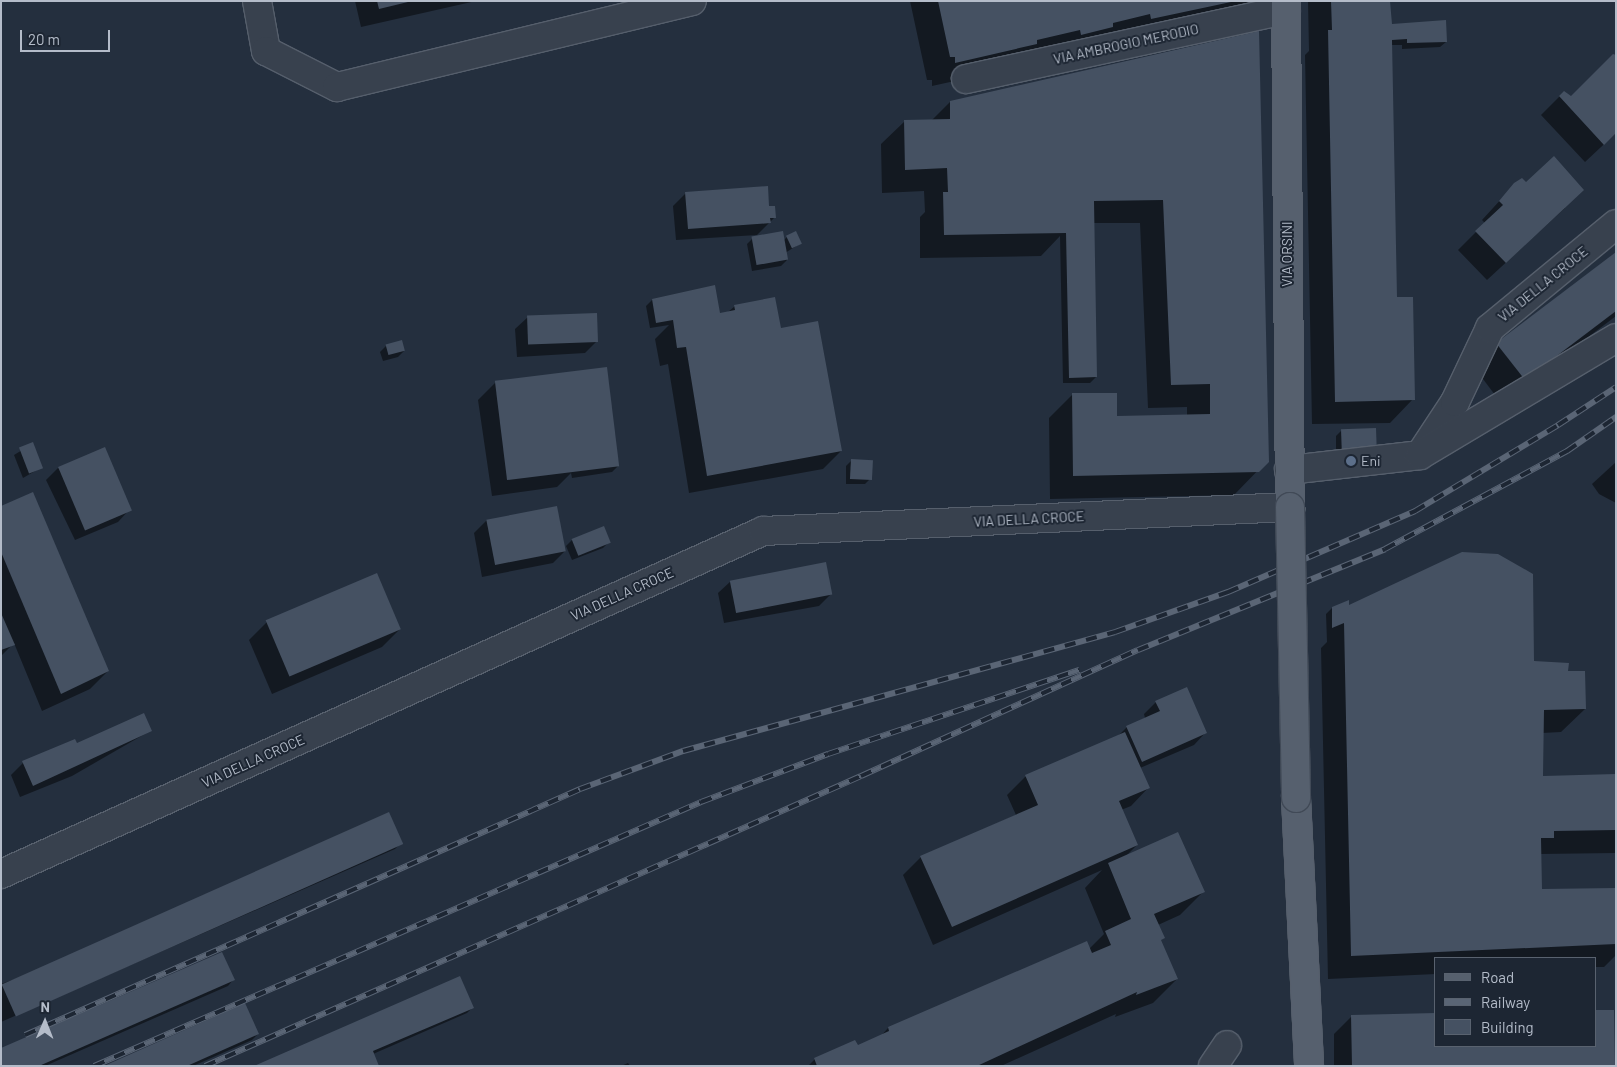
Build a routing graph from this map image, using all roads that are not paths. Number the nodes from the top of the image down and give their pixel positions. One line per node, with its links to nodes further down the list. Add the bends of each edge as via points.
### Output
1 (258, 1): 2 (street, via 266,52 337,87)
2 (692, 1)
3 (1286, 6): 4 (street, VIA AMBROGIO MERODIO); 8 (main road, VIA ORSINI)
4 (966, 79)
5 (1616, 224): 7 (street, VIA DELLA CROCE, via 1490,328 1455,402)
6 (1616, 338): 7 (street)
7 (1420, 454): 8 (street)
8 (1289, 470): 9 (main road, VIA ORSINI)
9 (1290, 507): 10 (street, VIA DELLA CROCE, via 762,531); 11 (main road, VIA ORSINI, bridge, via 1296,798)
10 (1, 874)
11 (1309, 1066)

